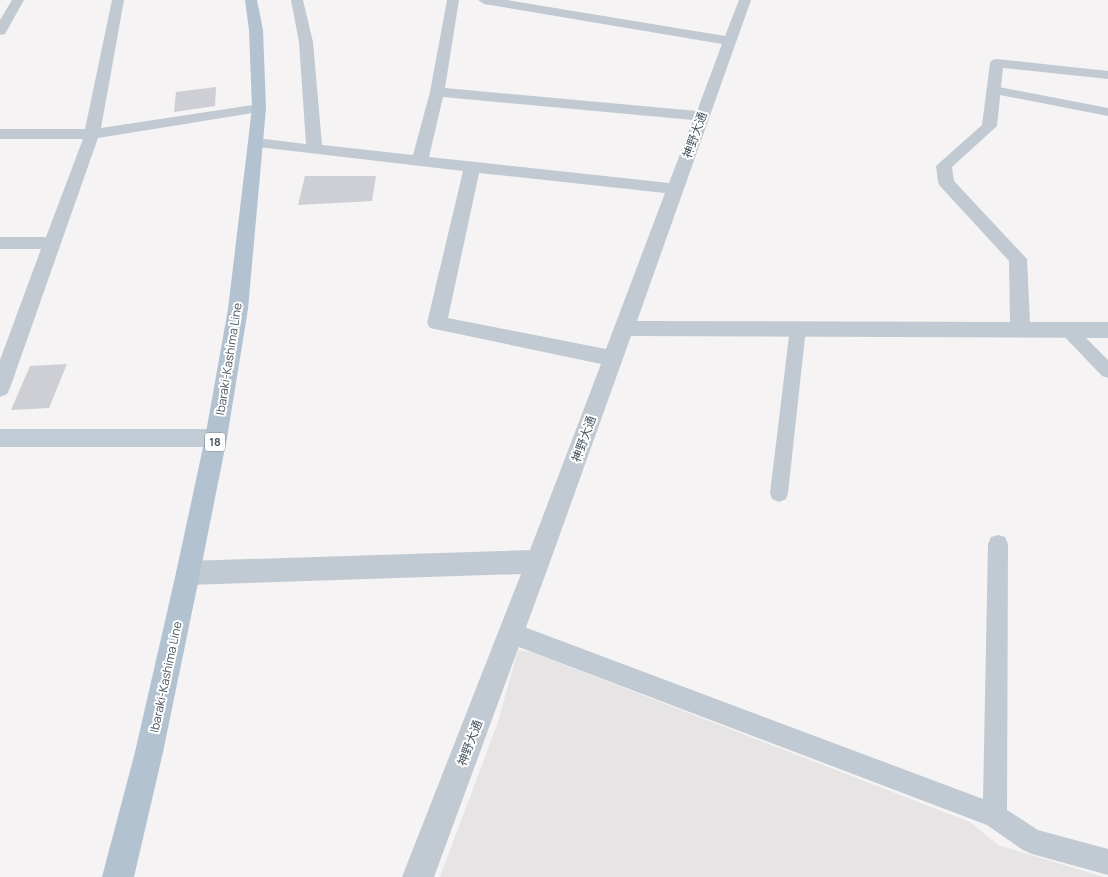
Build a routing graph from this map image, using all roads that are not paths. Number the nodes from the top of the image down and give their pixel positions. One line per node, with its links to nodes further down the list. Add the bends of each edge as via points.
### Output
1 (18, 0): 8 (street)
2 (118, 0): 17 (street)
3 (252, 0): 13 (main road, Ibaraki-Kashima Line / 18, via 256,30)
4 (297, 0): 19 (street, via 306,42)
5 (453, 0): 12 (street)
6 (484, 0): 9 (street)
7 (745, 0): 9 (street, 神野大通)
8 (0, 31)
9 (729, 41): 15 (street, 神野大通)
10 (1108, 75): 11 (street, via 997,63)
11 (994, 90): 14 (lane); 27 (street, via 989,126 944,166 946,182 1018,259)
12 (437, 92): 15 (street); 20 (street)
13 (259, 108): 17 (street); 18 (main road, Ibaraki-Kashima Line / 18)
14 (1108, 112)
15 (701, 116): 22 (street, 神野大通)
16 (0, 134): 17 (street)
17 (92, 134): 24 (street)
18 (256, 143): 19 (street); 34 (main road, Ibaraki-Kashima Line / 18, via 238,309)
19 (314, 149): 20 (street)
20 (420, 160): 21 (street)
21 (472, 166): 22 (street); 30 (street, via 437,323)
22 (675, 189): 25 (street, 神野大通)
23 (0, 243): 24 (street)
24 (51, 243): 32 (street)
25 (625, 328): 26 (street); 30 (street, 神野大通)
26 (798, 328): 27 (street); 35 (lane)
27 (1020, 328): 28 (street)
28 (1067, 329): 29 (street); 31 (lane)
29 (1108, 330)
30 (614, 359): 37 (street, 神野大通)
31 (1108, 371)
32 (0, 388)
33 (0, 438): 34 (street)
34 (216, 438): 38 (main road, Ibaraki-Kashima Line / 18)
35 (779, 492)
36 (998, 544): 40 (lane)
37 (538, 562): 38 (street); 39 (street, 神野大通)
38 (188, 573): 42 (main road, Ibaraki-Kashima Line / 18, via 149,752)
39 (512, 633): 40 (lane); 43 (street, 神野大通)
40 (995, 816): 41 (lane, via 1032,841)
41 (1108, 862)
42 (118, 877)
43 (418, 877)

